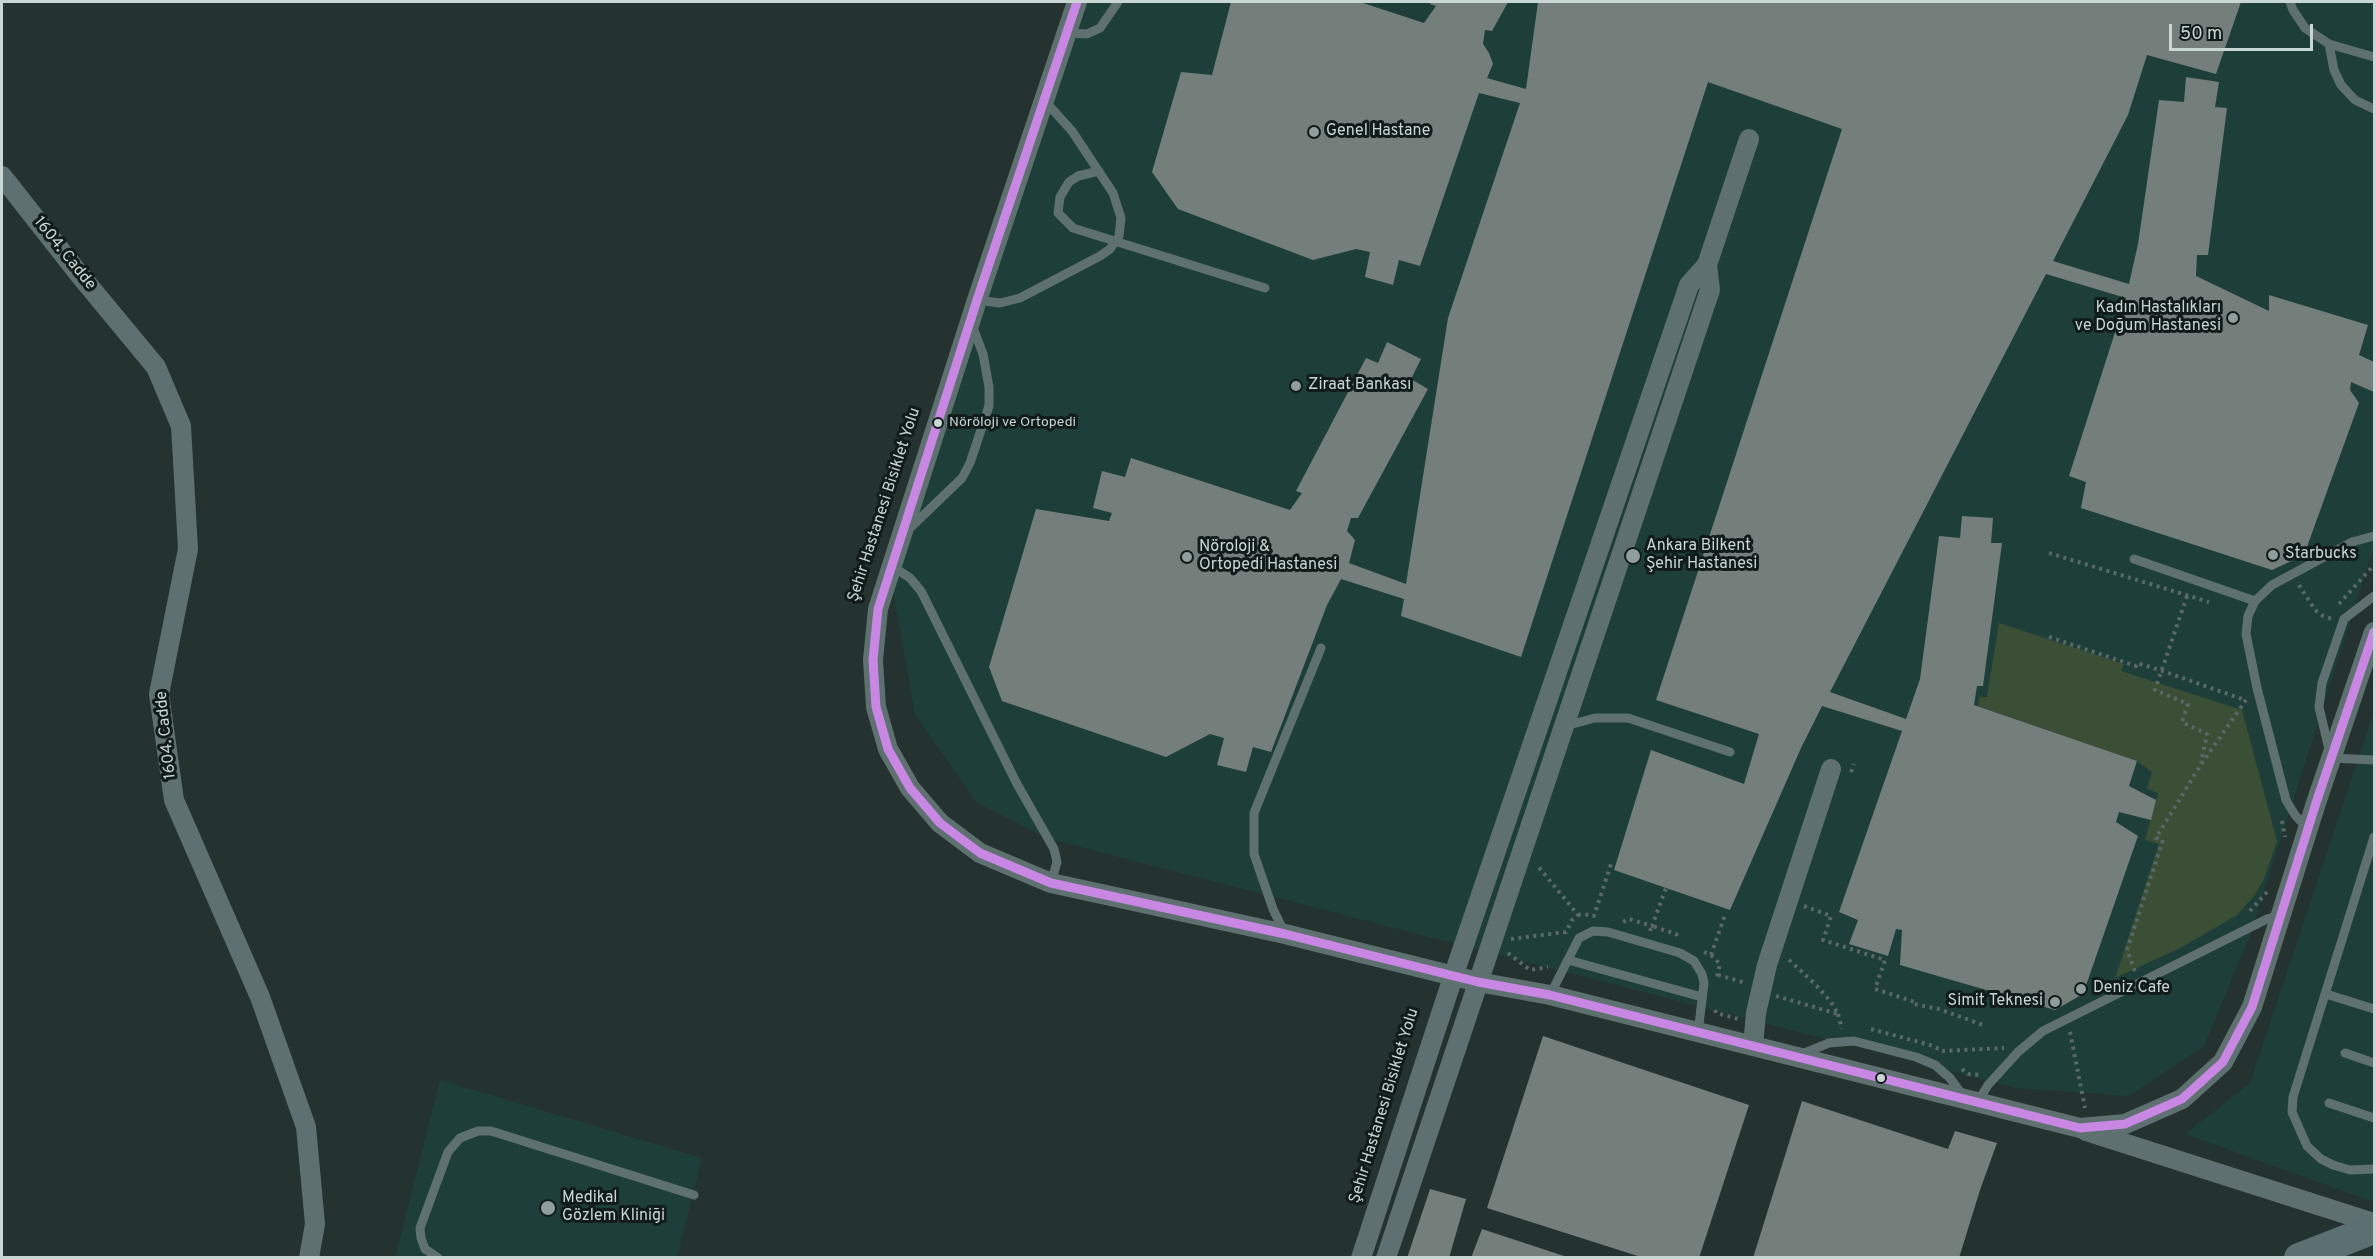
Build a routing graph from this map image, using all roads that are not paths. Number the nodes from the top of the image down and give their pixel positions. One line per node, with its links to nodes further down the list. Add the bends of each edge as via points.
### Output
1 (1077, 2): 4 (street)
2 (1118, 2): 4 (lane, via 1100,28 1087,34)
3 (2290, 2): 5 (lane, via 2305,28)
4 (1067, 33): 7 (street)
5 (2329, 44): 6 (lane); 8 (lane, via 2341,85 2355,100)
6 (2374, 57)
7 (1044, 100): 10 (lane, via 1072,131); 15 (street)
8 (2374, 109)
9 (1749, 139): 13 (street)
10 (1099, 171): 12 (lane, via 1113,193 1121,218); 12 (lane, via 1070,182 1060,197 1058,213 1072,228)
11 (2, 176): 56 (street, 1604. Cadde, via 156,367 181,426 188,549 159,694 174,800 260,998 306,1126 315,1224)
12 (1116, 242): 14 (lane); 15 (lane, via 1100,256 1020,298 1000,303)
13 (1707, 265): 26 (street, via 1710,290); 37 (street, via 1689,285)
14 (1265, 288)
15 (977, 300): 16 (street)
16 (971, 321): 17 (street); 17 (lane, via 983,354 989,406 962,478)
17 (902, 535): 20 (street)
18 (2374, 536): 22 (lane, via 2352,542 2293,574)
19 (2134, 559): 22 (lane)
20 (892, 566): 33 (lane, via 921,591 1017,784 1054,849 1056,862); 33 (street, via 878,609 873,660 876,707 888,749 910,788 940,823 980,853)
21 (2374, 596): 28 (lane, via 2344,619 2322,682 2319,707)
22 (2255, 601): 31 (lane, via 2246,634 2256,688 2286,800)
23 (2374, 632): 25 (street)
24 (1321, 648): 35 (lane, via 1254,813 1254,855)
25 (2369, 669): 28 (street)
26 (1565, 726): 27 (lane, via 1595,718 1628,718); 38 (street)
27 (1730, 752)
28 (2331, 758): 29 (lane); 31 (street)
29 (2374, 760)
30 (1830, 769): 44 (street, via 1767,965)
31 (2307, 828): 34 (street)
32 (2374, 837): 39 (lane)
33 (1051, 883): 35 (street)
34 (2280, 915): 48 (lane, via 2043,1031); 51 (street, via 2252,1007 2223,1062 2182,1099 2125,1124)
35 (1285, 934): 37 (street)
36 (1568, 960): 40 (lane); 41 (lane); 41 (lane, via 1574,944 1585,933 1601,930 1688,956 1702,974)
37 (1454, 974): 38 (street); 58 (street)
38 (1478, 981): 40 (street); 59 (street)
39 (2326, 993): 42 (lane); 52 (lane, via 2292,1112 2307,1146 2321,1159 2350,1170)
40 (1550, 996): 43 (street)
41 (1702, 997): 43 (lane)
42 (2374, 1010)
43 (1698, 1033): 44 (street)
44 (1753, 1046): 46 (street)
45 (2345, 1053): 47 (lane)
46 (1796, 1057): 48 (street); 48 (lane, via 1829,1042 1864,1043 1935,1065)
47 (2374, 1063)
48 (1972, 1101): 51 (street)
49 (2329, 1103): 50 (lane)
50 (2374, 1118)
51 (2080, 1128): 54 (street)
52 (2374, 1169)
53 (694, 1195): 57 (lane, via 491,1131 478,1131 460,1138 448,1152 420,1228 425,1249)
54 (2374, 1223)
55 (2374, 1229): 60 (main road)
56 (309, 1257)
57 (438, 1257)
58 (1361, 1257)
59 (1386, 1257)
60 (2299, 1257)

